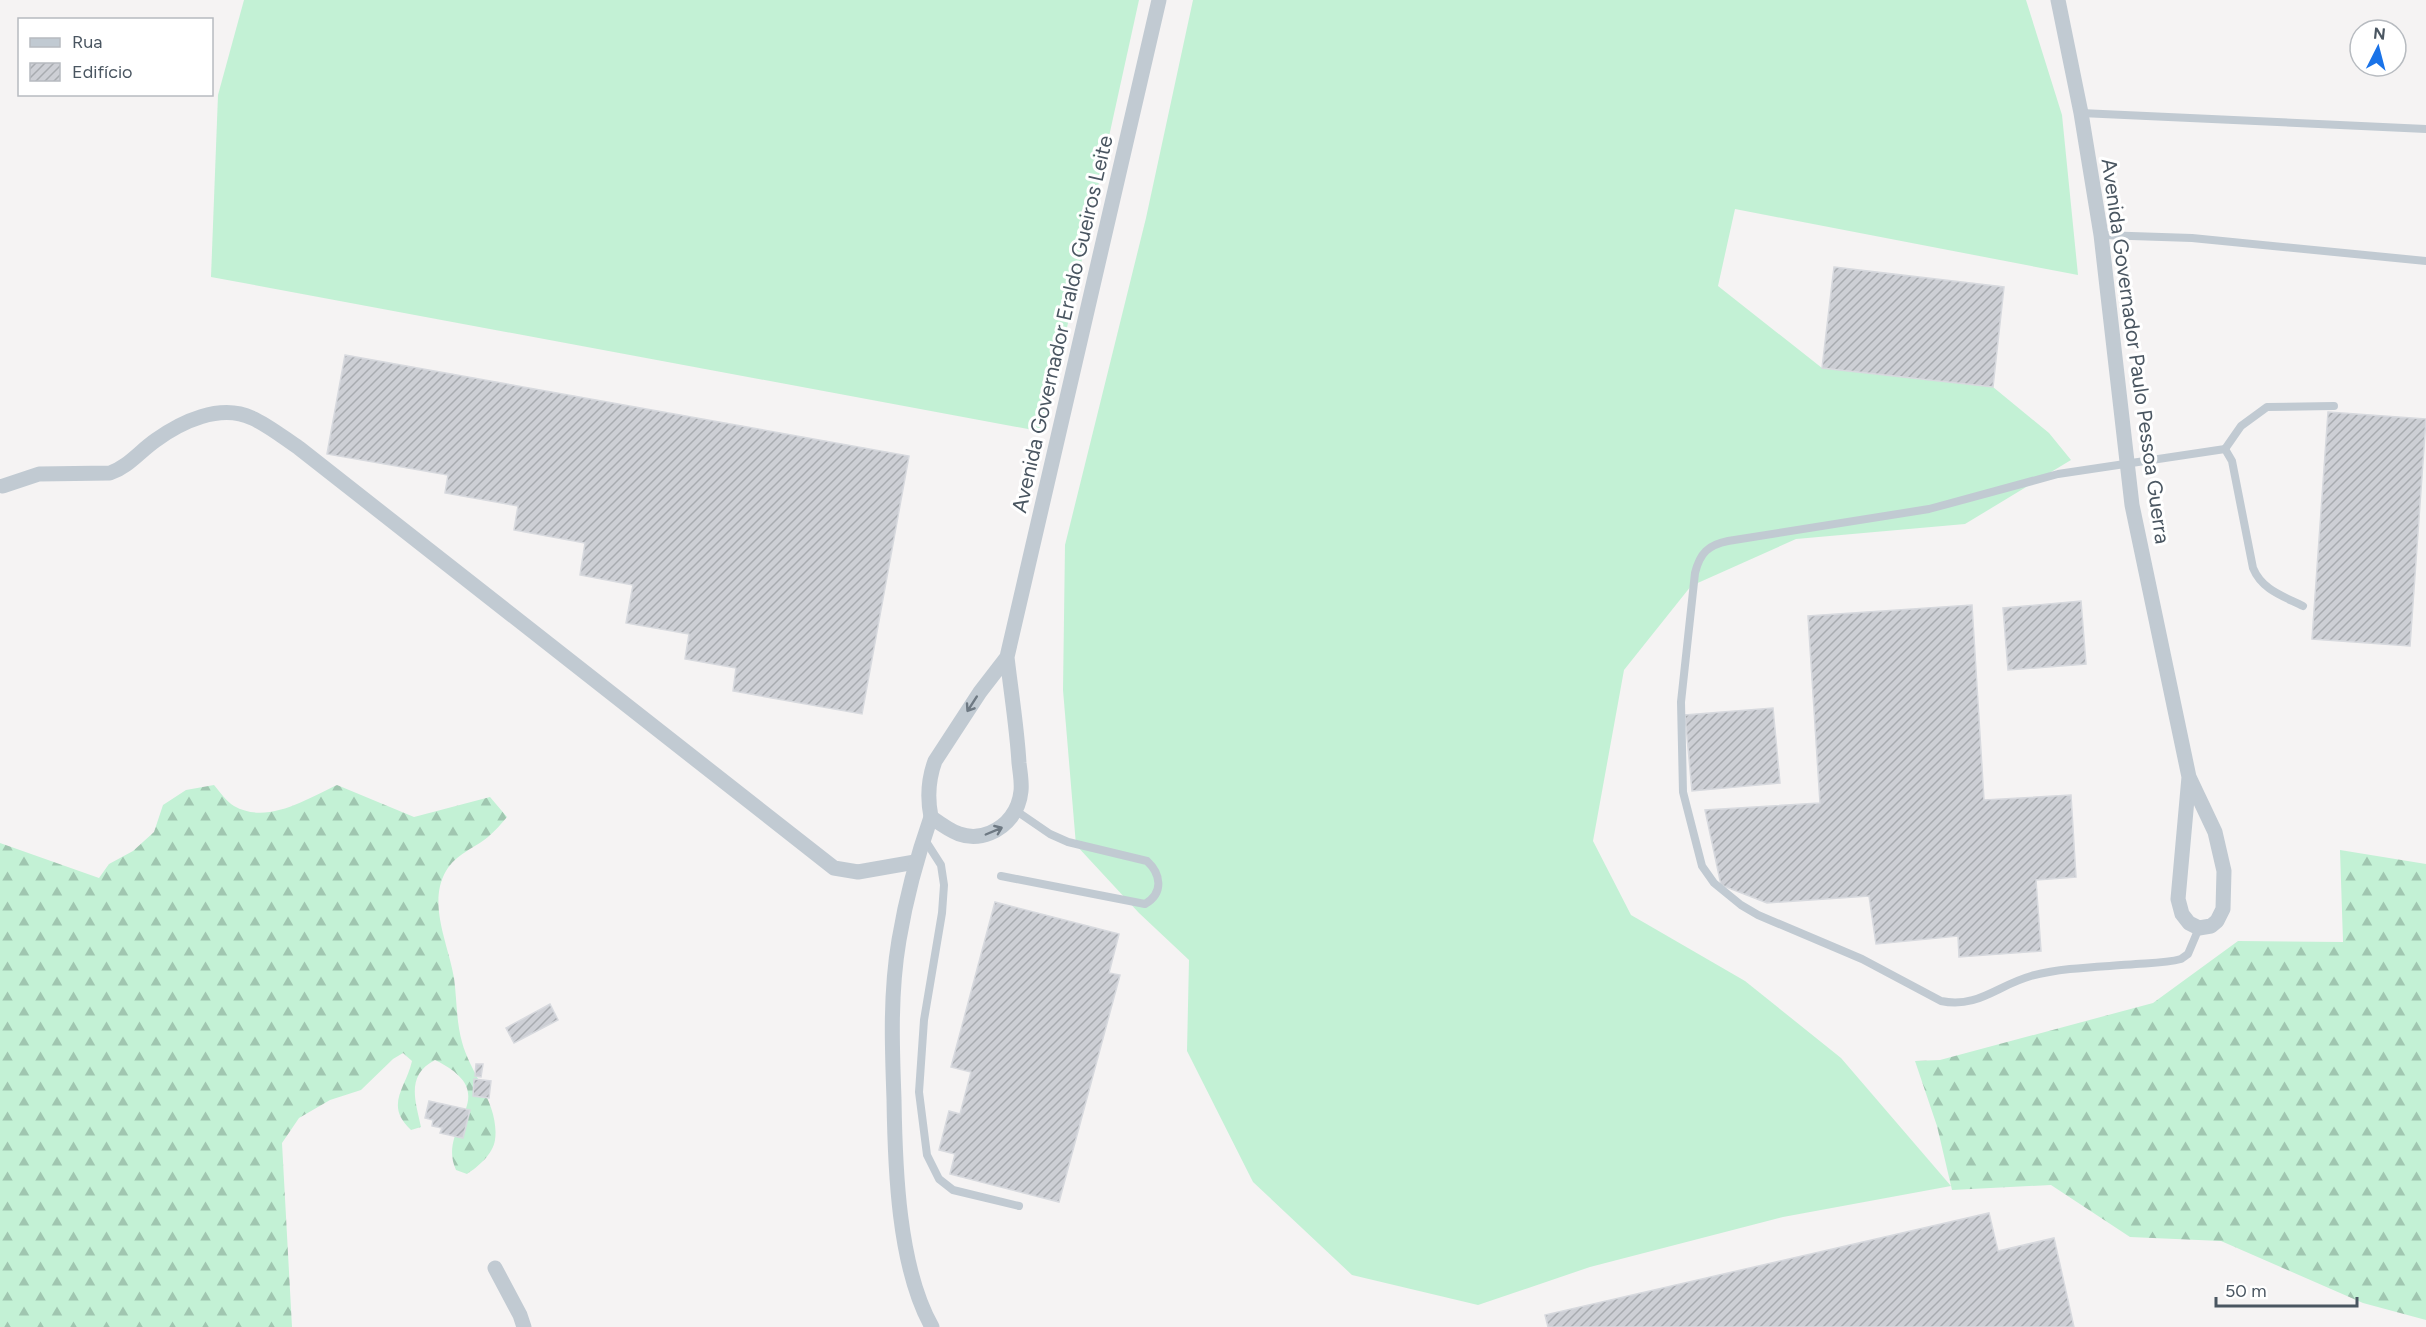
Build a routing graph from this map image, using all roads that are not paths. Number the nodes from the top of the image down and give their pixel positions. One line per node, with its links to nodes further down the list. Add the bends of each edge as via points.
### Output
1 (1159, 0): 12 (street, Avenida Governador Eraldo Gueiros Leite)
2 (2058, 0): 3 (street, Avenida Governador Paulo Pessoa Guerra)
3 (2081, 113): 4 (lane); 5 (street, Avenida Governador Paulo Pessoa Guerra)
4 (2426, 129)
5 (2101, 235): 6 (lane, via 2192,238); 9 (street, Avenida Governador Paulo Pessoa Guerra)
6 (2426, 261)
7 (2334, 406): 8 (lane, via 2267,407 2241,426)
8 (2225, 449): 9 (lane); 11 (lane, via 2232,462 2257,579)
9 (2126, 463): 13 (street, Avenida Governador Paulo Pessoa Guerra); 19 (lane, via 2058,474 1929,509 1728,541 1708,548 1695,573 1681,702 1683,792 1702,866 1727,895 1758,915 1862,958 1941,1001 1963,1004 2029,976 2054,971 2174,961 2188,954)
10 (3, 486): 17 (street, via 39,474 110,473 183,423 227,413 251,417 299,448 834,868 858,872)
11 (2303, 606)
12 (1007, 657): 14 (street, Avenida Governador Eraldo Gueiros Leite, via 1021,791); 15 (street, Avenida Governador Eraldo Gueiros Leite, one-way to 15, via 935,761 928,784)
13 (2189, 777): 19 (street, via 2178,899 2182,914); 19 (street, via 2215,832 2224,871 2223,909 2211,926)
14 (1015, 810): 15 (street, one-way to 14, via 951,832 970,838 1005,826); 18 (lane, via 1068,842 1147,861 1159,878 1158,888 1145,904)
15 (931, 817): 16 (street)
16 (924, 838): 17 (street); 20 (lane, via 941,865 944,885 924,1020 919,1092 927,1155 939,1179 953,1190)
17 (915, 862): 23 (street, via 892,999 895,1144 898,1196 911,1270 924,1314)
18 (1001, 876)
19 (2199, 928)
20 (1019, 1206)
21 (495, 1268): 22 (street)
22 (524, 1327)
23 (932, 1327)

